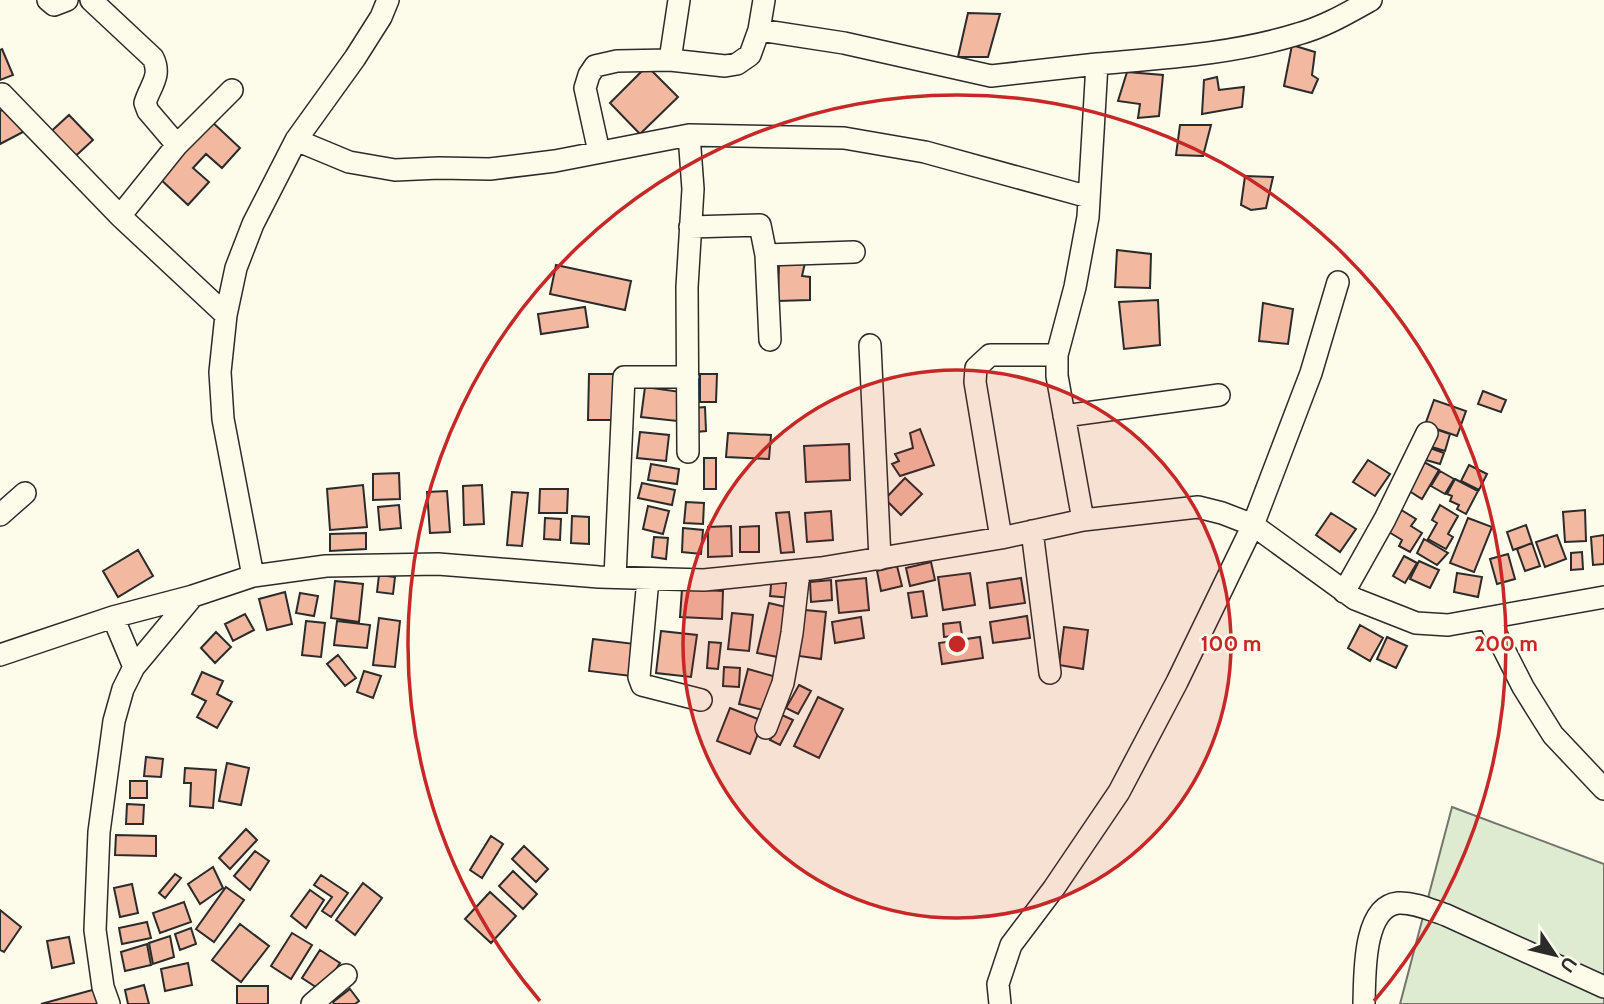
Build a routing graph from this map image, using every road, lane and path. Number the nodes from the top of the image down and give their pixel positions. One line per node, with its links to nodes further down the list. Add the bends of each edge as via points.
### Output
1 (48, 0): 2 (street, via 54,5)
2 (67, 0)
3 (92, 0): 15 (street, via 153,58 156,78 145,103)
4 (388, 0): 14 (street, via 355,58)
5 (679, 0): 9 (street)
6 (764, 0): 8 (street)
7 (1371, 0): 10 (street, via 1300,34 1186,56)
8 (759, 30): 9 (street, via 750,55 737,64); 10 (street, via 844,43 991,76)
9 (670, 61): 16 (street, via 617,61 595,66 585,89)
10 (1097, 64): 17 (street)
11 (232, 90): 15 (street)
12 (2, 94): 18 (street)
13 (689, 135): 16 (street); 17 (street, via 883,143); 19 (street, via 694,189)
14 (296, 140): 16 (street, via 349,162 395,170 490,169); 23 (street, via 253,224 236,268)
15 (177, 145): 18 (street)
16 (599, 152)
17 (1089, 197): 26 (street, via 1075,287)
18 (120, 216): 23 (street)
19 (690, 227): 21 (street, via 760,225); 27 (street)
20 (854, 252): 21 (street)
21 (765, 255): 24 (street)
22 (1338, 282): 35 (street, via 1311,373)
23 (226, 315): 40 (street, via 220,372 223,419)
24 (770, 340)
25 (870, 345): 38 (street)
26 (1057, 355): 29 (street); 37 (street, via 990,355 976,368)
27 (688, 376): 31 (street); 41 (street, via 624,377)
28 (1219, 395): 29 (street)
29 (1064, 416): 34 (street)
30 (1427, 433): 43 (street)
31 (688, 452)
32 (25, 493): 33 (street)
33 (0, 515)
34 (1083, 520): 35 (street, via 1198,507); 36 (street)
35 (1253, 525): 43 (street); 58 (street, via 1119,792 1011,945 998,984)
36 (1032, 531): 37 (street); 50 (street)
37 (1001, 538): 38 (street)
38 (880, 559): 39 (street)
39 (799, 571): 42 (street, via 704,580); 52 (street, via 783,683)
40 (253, 576): 41 (street, via 326,566 438,564); 44 (street)
41 (615, 577): 42 (street)
42 (648, 579): 51 (street, via 642,685)
43 (1344, 592): 47 (street, via 1416,623 1448,625)
44 (193, 596): 46 (street); 49 (street)
45 (1604, 597): 47 (street)
46 (113, 617): 48 (street); 49 (street)
47 (1488, 618): 53 (street, via 1553,735)
48 (0, 655)
49 (134, 667): 56 (street, via 114,721 99,832 95,930)
50 (1050, 673)
51 (701, 700)
52 (766, 728)
53 (1604, 789)
54 (346, 975): 57 (street)
55 (1604, 987): 59 (street, via 1446,915 1400,903 1379,915 1370,933)
56 (109, 1004)
57 (312, 1004)
58 (1000, 1004)
59 (1364, 1004)

